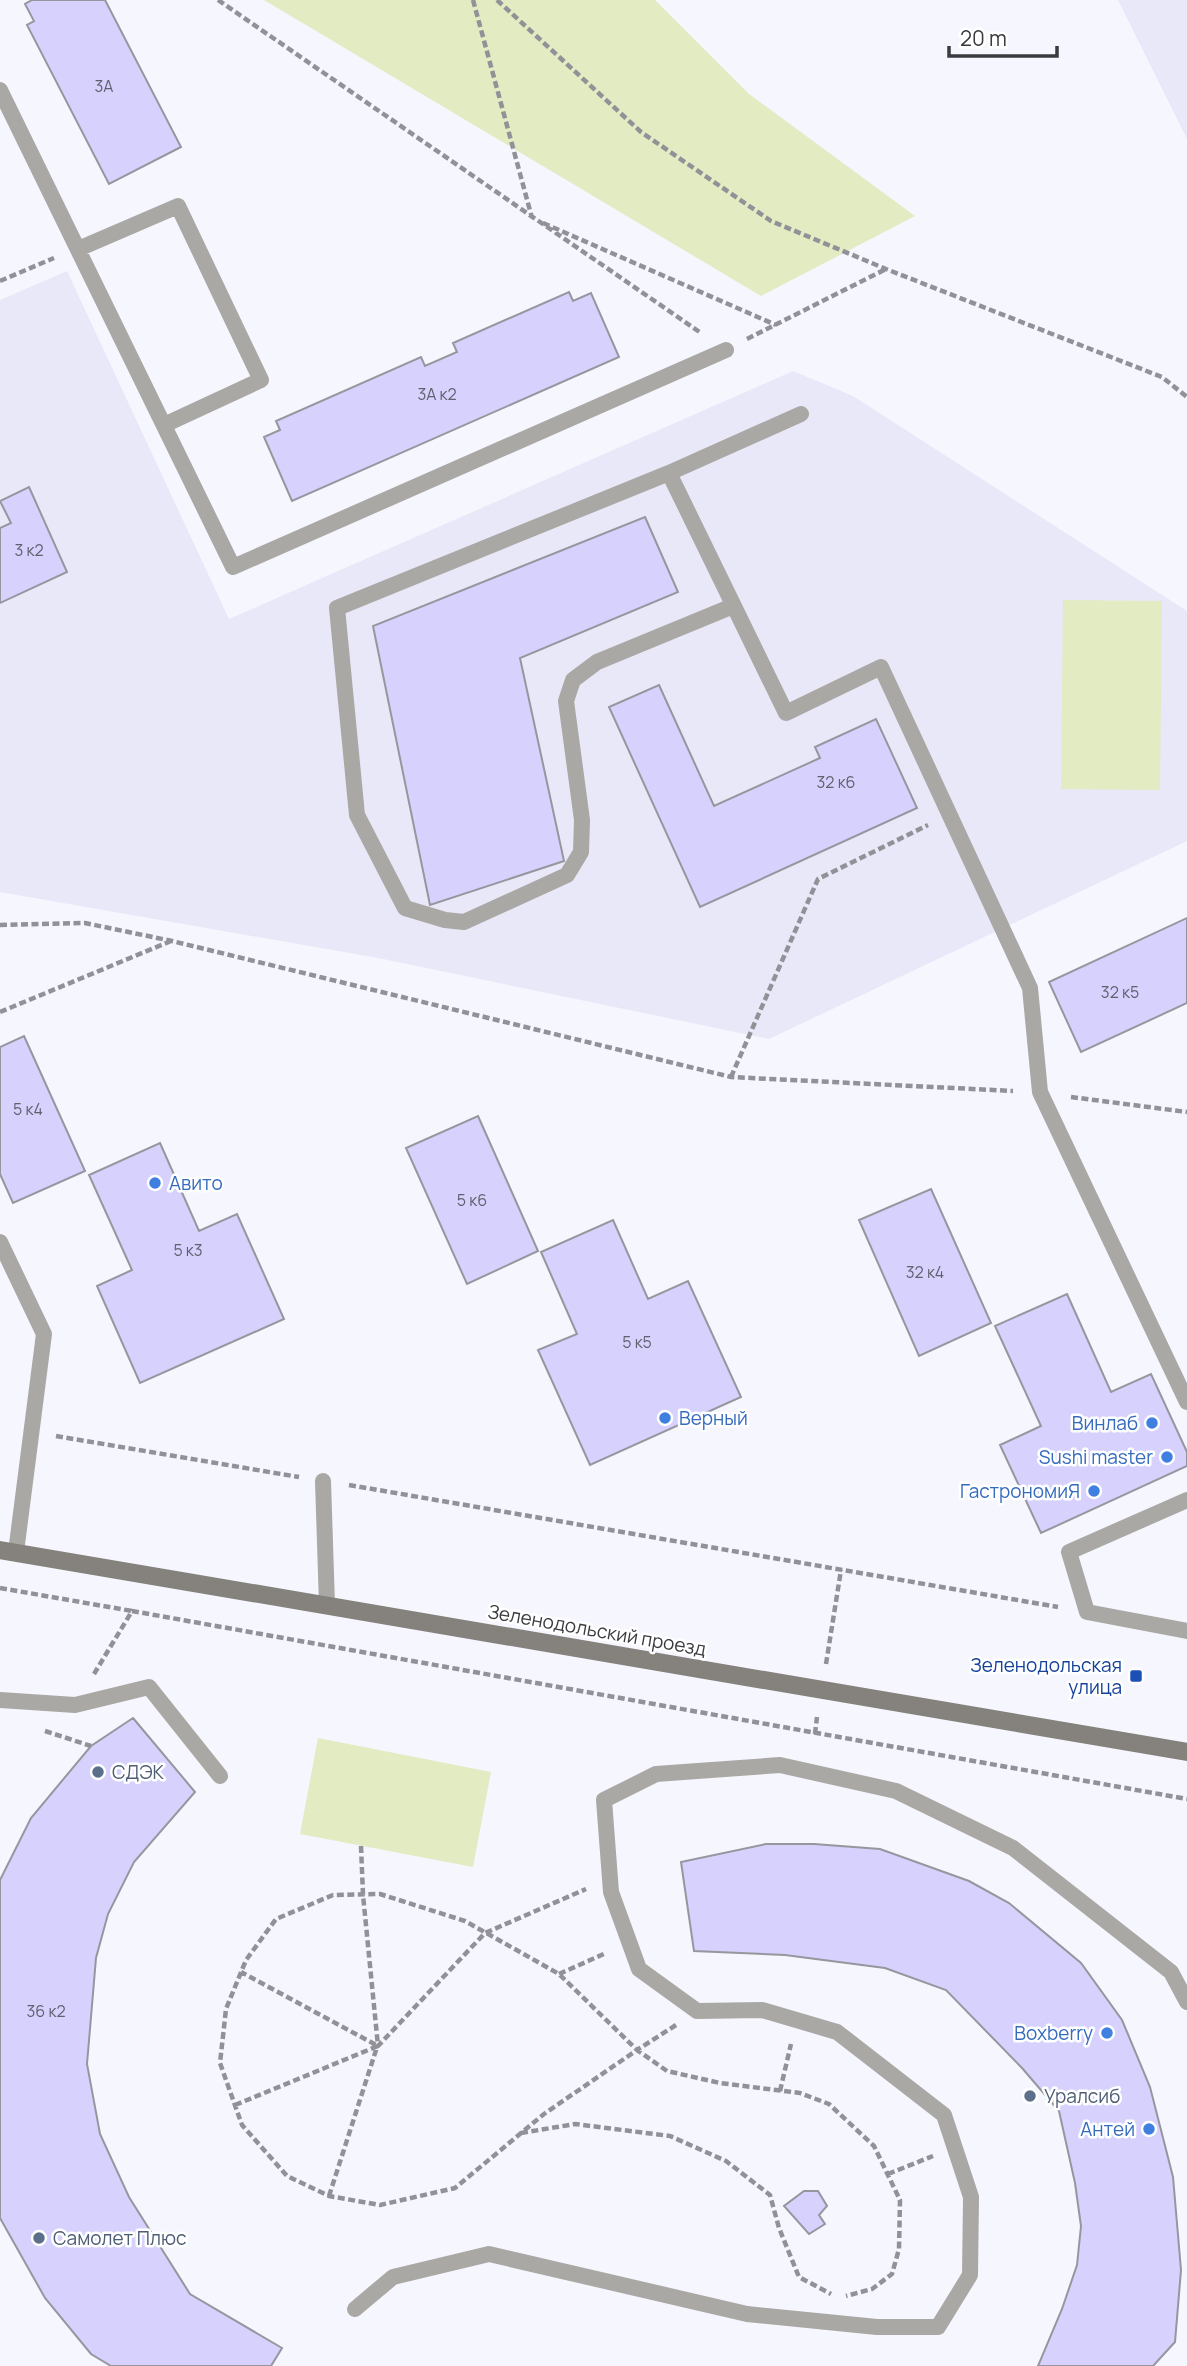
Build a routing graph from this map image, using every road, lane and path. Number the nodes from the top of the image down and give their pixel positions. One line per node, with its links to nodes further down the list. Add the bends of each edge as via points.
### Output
1 (218, 0): 5 (path)
2 (473, 0): 5 (path)
3 (498, 0): 7 (path, via 652,139 771,221)
4 (0, 90): 6 (lane)
5 (531, 217): 9 (path); 10 (path)
6 (78, 248): 8 (path); 13 (lane); 13 (lane, via 178,206 261,380)
7 (886, 269): 9 (path); 11 (path, via 1162,377)
8 (0, 281)
9 (777, 325): 10 (path)
10 (726, 350): 13 (lane, via 233,567)
11 (1187, 397)
12 (801, 414): 14 (lane)
13 (164, 425)
14 (669, 473): 15 (lane); 15 (lane, via 337,608 357,815 405,908 464,922 567,875 581,852 582,841 566,701 573,680 597,662)
15 (733, 606): 16 (lane, via 786,713 881,667)
16 (950, 814): 20 (path, via 818,879); 21 (lane, via 1030,988)
17 (0, 925): 18 (path, via 85,923)
18 (172, 941): 19 (path); 20 (path)
19 (0, 1012)
20 (731, 1077): 21 (path)
21 (1040, 1092): 22 (path); 24 (lane)
22 (1187, 1112)
23 (0, 1242): 25 (lane, via 44,1334)
24 (1187, 1402)
25 (32, 1432): 26 (path); 28 (lane)
26 (323, 1481): 29 (path); 31 (lane)
27 (1187, 1500): 33 (lane, via 1069,1552)
28 (8, 1551): 31 (street, Зеленодольский проезд)
29 (841, 1570): 33 (path); 35 (path)
30 (0, 1588): 32 (path)
31 (327, 1605): 35 (street, Зеленодольский проезд)
32 (132, 1611): 37 (path); 38 (path)
33 (1087, 1612): 34 (lane)
34 (1187, 1631)
35 (822, 1690): 38 (path); 39 (street, Зеленодольский проезд)
36 (0, 1700): 37 (lane)
37 (75, 1705): 40 (lane, via 149,1687)
38 (815, 1734): 41 (path)
39 (1187, 1752)
40 (220, 1776)
41 (1187, 1799)
42 (361, 1846): 44 (path)
43 (610, 1879): 45 (path); 46 (lane); 49 (lane, via 604,1800 656,1774 780,1765 896,1791 1013,1848 1171,1972)
44 (363, 1895): 45 (path, via 380,1894 465,1921); 47 (path, via 333,1895 276,1919); 52 (path)
45 (485, 1933): 48 (path); 52 (path)
46 (630, 1943): 48 (path); 50 (lane, via 639,1969)
47 (241, 1972): 52 (path); 55 (path, via 226,2009 220,2063)
48 (559, 1974): 53 (path)
49 (1187, 2002)
50 (697, 2011): 51 (lane, via 762,2010); 53 (path)
51 (796, 2020): 54 (path); 57 (lane, via 837,2032 944,2115)
52 (378, 2046): 55 (path); 59 (path)
53 (638, 2050): 54 (path, via 667,2071); 56 (path)
54 (780, 2091): 58 (path, via 829,2104 874,2146)
55 (235, 2105): 59 (path, via 242,2125 287,2176)
56 (521, 2133): 58 (path, via 575,2124 656,2135 726,2161 770,2195 799,2277 838,2298 872,2289 892,2274 899,2249 900,2200); 59 (path, via 456,2188 380,2205)
57 (954, 2147): 58 (path); 60 (lane, via 971,2197 970,2275 938,2327 877,2327 747,2314 489,2254 393,2277)
58 (888, 2174)
59 (330, 2196)
60 (355, 2308)

